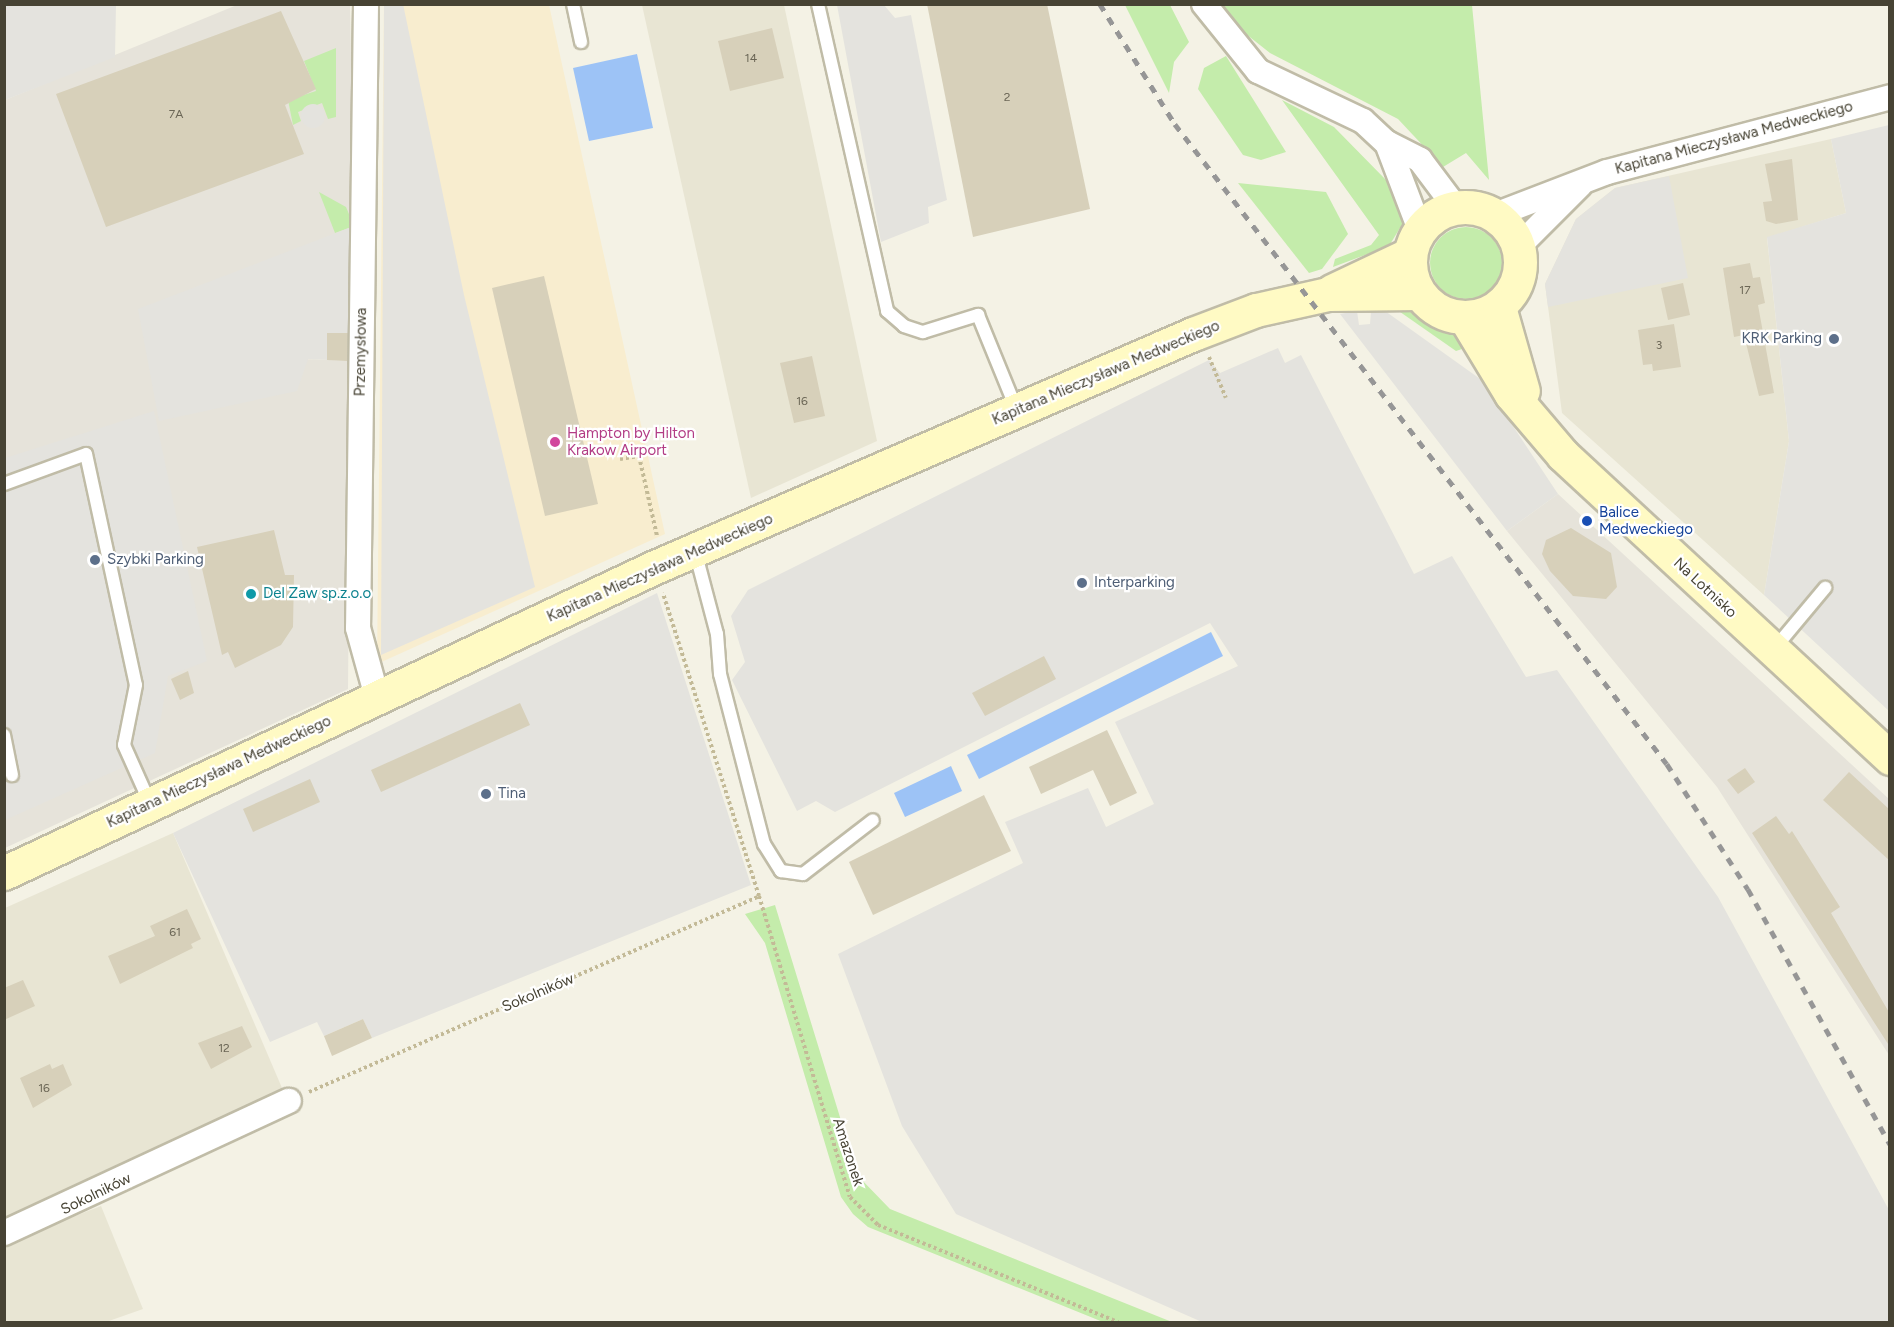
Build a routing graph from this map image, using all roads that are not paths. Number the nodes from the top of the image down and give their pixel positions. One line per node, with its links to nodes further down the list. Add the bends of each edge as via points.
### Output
1 (366, 4): 23 (street, Przemysłowa, via 357,628)
2 (573, 4): 5 (lane)
3 (818, 4): 18 (lane, via 887,311 904,326 923,332 978,315 1013,390)
4 (1204, 4): 7 (street, via 1258,71 1363,121)
5 (581, 42)
6 (1890, 97): 8 (street, Kapitana Mieczysława Medweckiego, via 1674,152)
7 (1387, 143): 9 (street, via 1420,160); 11 (street)
8 (1580, 185): 10 (street, Kapitana Mieczysława Medweckiego); 12 (street, Kapitana Mieczysława Medweckiego)
9 (1456, 208): 10 (main road); 11 (main road, via 1438,214)
10 (1495, 215): 12 (main road)
11 (1415, 242): 13 (main road); 14 (main road, Kapitana Mieczysława Medweckiego)
12 (1518, 247): 15 (main road, via 1518,280)
13 (1418, 293): 14 (main road, Kapitana Mieczysława Medweckiego); 16 (main road, via 1439,311)
14 (1328, 294): 18 (main road, Kapitana Mieczysława Medweckiego, via 1256,310 1192,334)
15 (1499, 307): 16 (main road); 17 (main road, Na Lotnisko)
16 (1465, 318): 17 (main road, Na Lotnisko, via 1511,394)
17 (1529, 410): 22 (main road, Na Lotnisko, via 1563,455)
18 (1017, 412): 20 (main road, Kapitana Mieczysława Medweckiego)
19 (4, 484): 27 (lane, via 86,454 136,685 124,745)
20 (695, 550): 23 (main road, Kapitana Mieczysława Medweckiego, via 657,556); 28 (lane, via 717,634 720,674 764,844 781,871 803,873)
21 (1825, 588): 22 (lane)
22 (1772, 650): 25 (main road, Na Lotnisko)
23 (377, 697): 27 (main road, Kapitana Mieczysława Medweckiego)
24 (4, 735): 26 (lane)
25 (1890, 758)
26 (12, 775)
27 (150, 804): 29 (main road, Kapitana Mieczysława Medweckiego)
28 (873, 820)
29 (4, 873)
30 (289, 1101): 31 (street, Sokolników)
31 (4, 1233)

